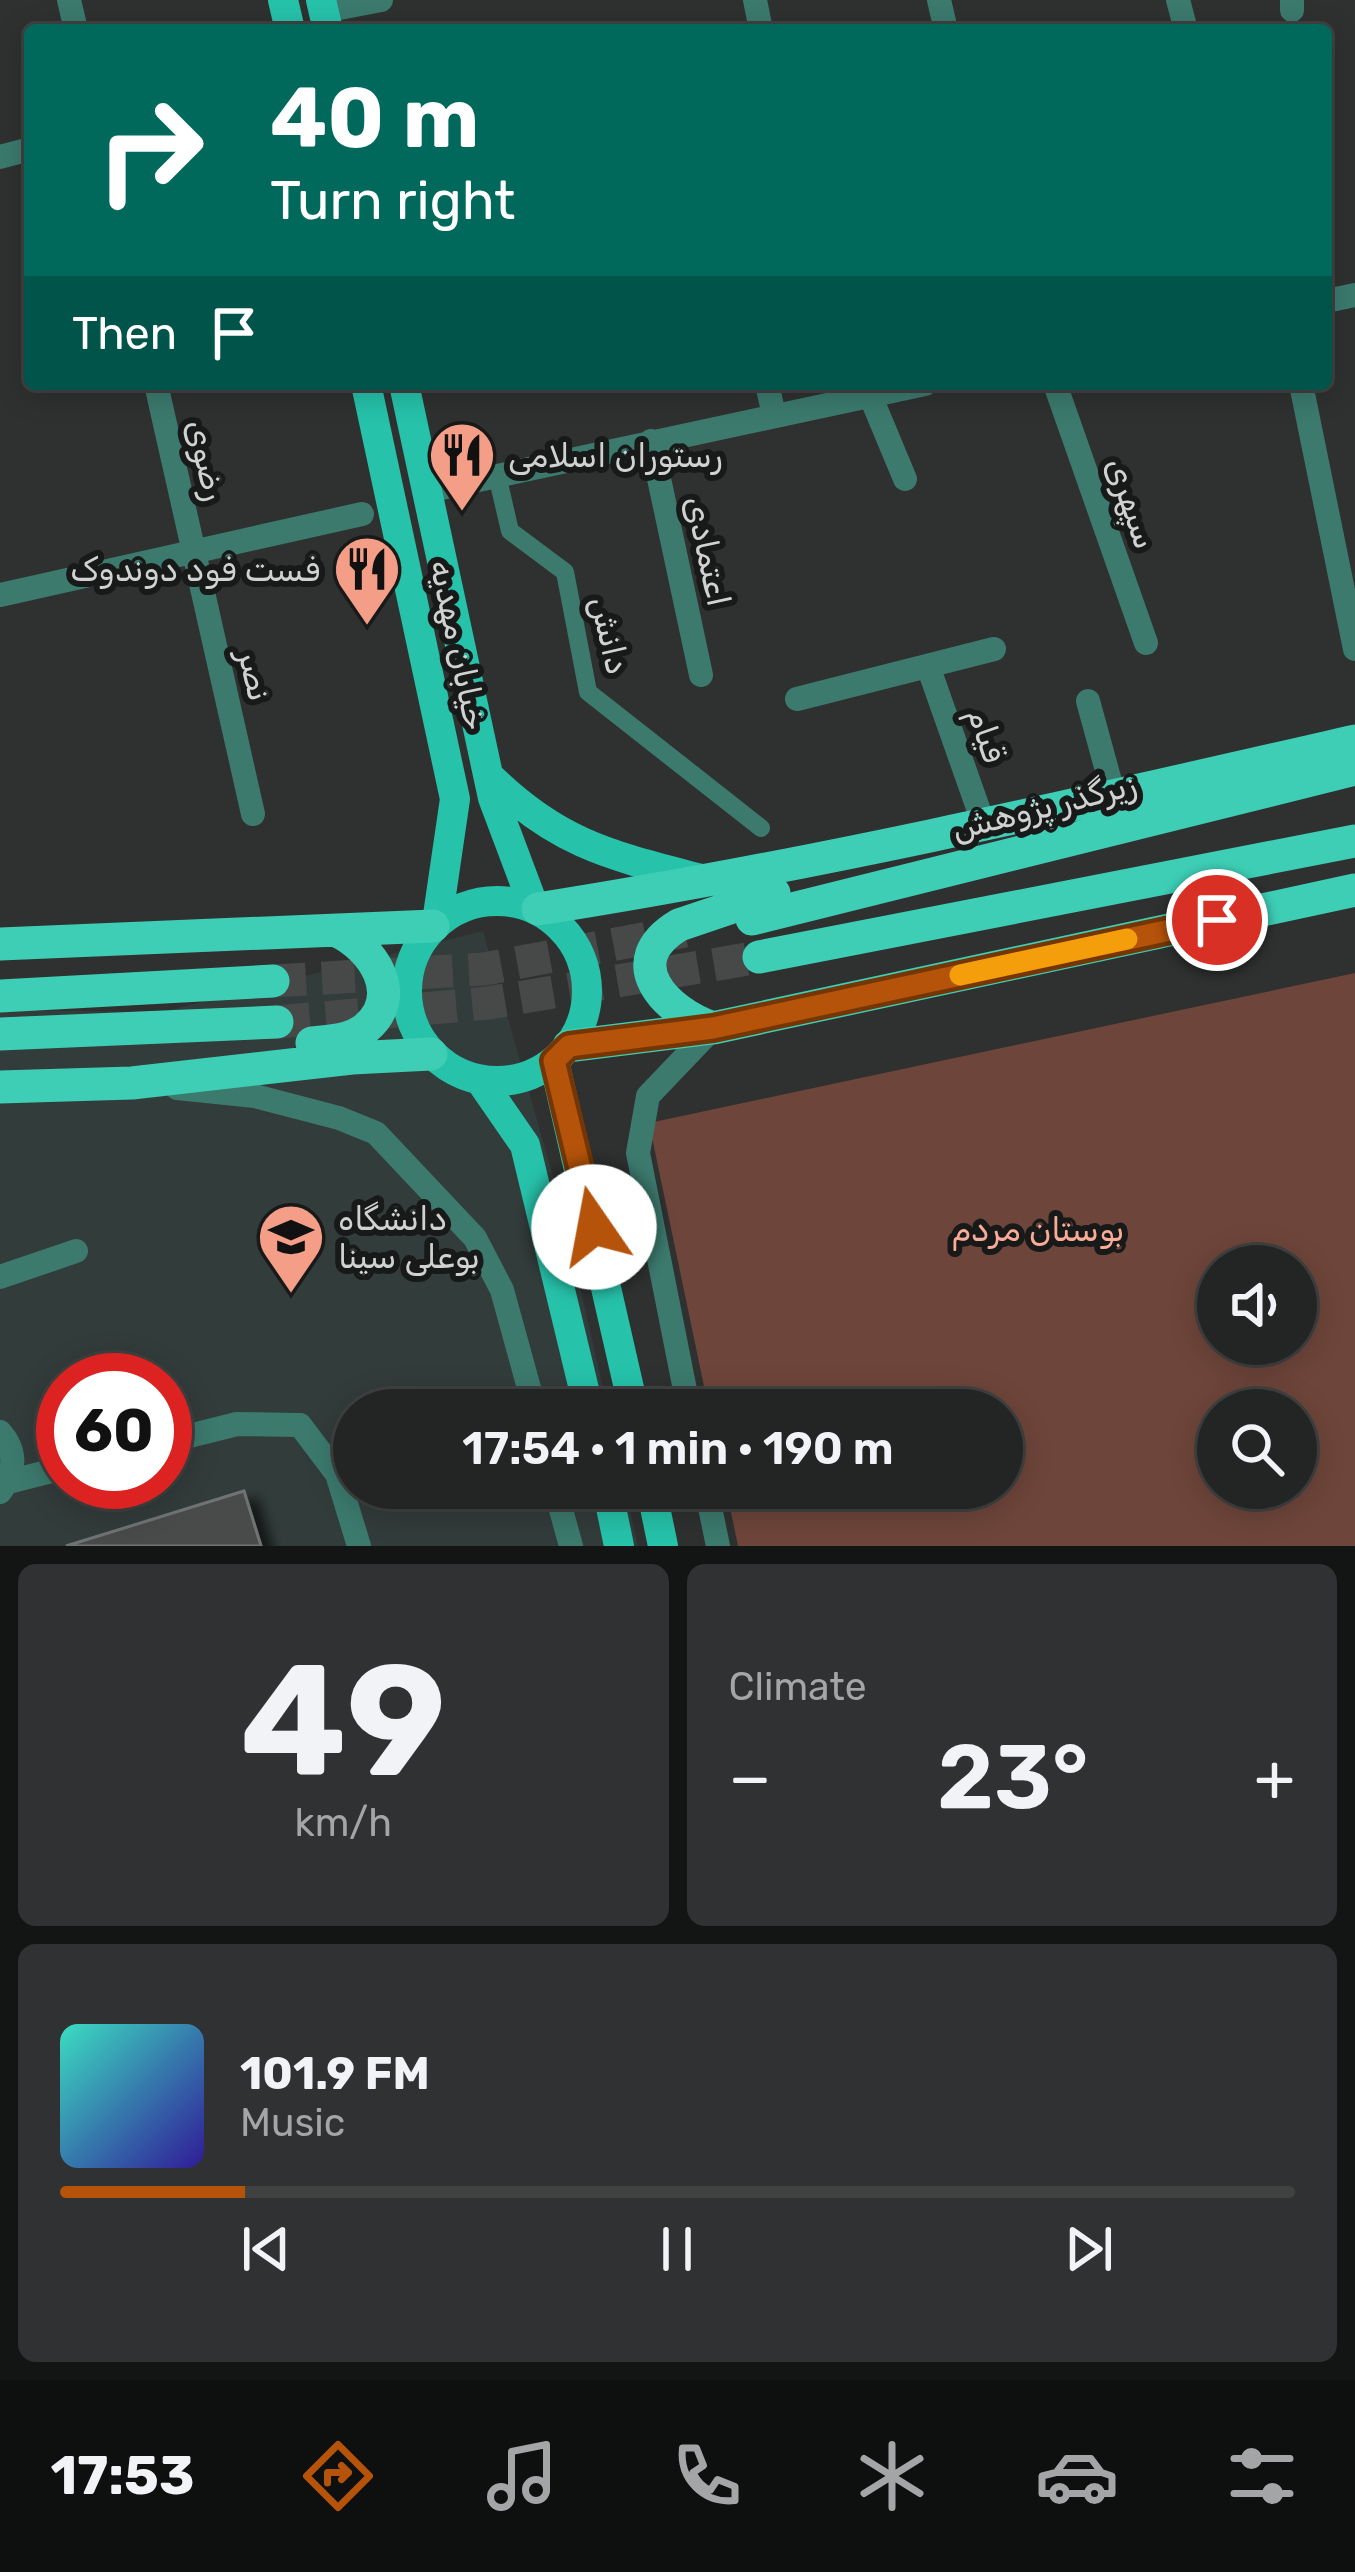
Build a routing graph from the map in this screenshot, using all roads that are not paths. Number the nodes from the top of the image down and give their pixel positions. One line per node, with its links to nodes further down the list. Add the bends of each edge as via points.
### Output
1 (381, 0): 2 (street)
2 (324, 14)
3 (157, 390): 17 (street, رضوی)
4 (367, 390): 39 (main road, خیابان مهدیه, via 455,799)
5 (405, 390): 15 (main road, خیابان مهدیه)
6 (768, 390): 11 (street)
7 (895, 390): 10 (street)
8 (1057, 390): 19 (street, سپهری)
9 (1302, 390): 21 (street)
10 (870, 395): 11 (street); 14 (street)
11 (775, 416): 12 (street)
12 (650, 441): 13 (street); 23 (street, اعتمادی)
13 (497, 476): 15 (street); 32 (lane, دانش, via 510,531 565,572 588,692)
14 (905, 479)
15 (427, 491): 28 (main road, خیابان مهدیه)
16 (362, 514): 17 (street)
17 (194, 551): 18 (street); 30 (street, نصر)
18 (0, 595)
19 (1146, 643)
20 (994, 649): 22 (street)
21 (1355, 649)
22 (928, 666): 24 (street); 31 (street, قیام)
23 (701, 675)
24 (797, 700)
25 (1088, 701): 29 (street)
26 (1355, 741): 29 (highway)
27 (1355, 769): 38 (highway, زیرگذر پژوهش)
28 (488, 774): 35 (main road, via 530,814 583,845); 37 (main road, خیابان مهدیه)
29 (1114, 796): 31 (highway)
30 (253, 814)
31 (984, 825): 33 (highway)
32 (761, 828)
33 (928, 837): 35 (highway); 48 (highway, via 665,933 652,953 656,988 681,1014)
34 (1355, 842): 44 (highway)
35 (711, 881): 37 (highway)
36 (1355, 890): 48 (highway)
37 (536, 908): 39 (main road, via 483,900); 50 (main road, via 561,926 586,977 586,1006)
38 (752, 919)
39 (435, 924): 41 (highway); 51 (main road, via 407,975 415,1031)
40 (0, 931): 42 (street)
41 (337, 931): 42 (highway); 52 (highway, via 379,969 381,1007 367,1027 344,1040 241,1051)
42 (96, 941): 43 (highway)
43 (0, 944)
44 (759, 957)
45 (273, 981): 46 (highway)
46 (0, 995)
47 (277, 1022): 49 (highway)
48 (713, 1028): 50 (highway); 61 (street, via 648,1096 638,1153)
49 (0, 1034)
50 (562, 1053): 53 (main road, via 532,1075); 60 (main road)
51 (431, 1054): 52 (highway); 53 (main road)
52 (211, 1074): 54 (highway)
53 (481, 1080): 59 (main road, via 525,1145)
54 (132, 1083): 55 (highway); 58 (street, via 255,1096 376,1133 475,1238 502,1290)
55 (0, 1087)
56 (76, 1251): 57 (street)
57 (0, 1277)
58 (529, 1389)
59 (584, 1389)
60 (630, 1389)
61 (685, 1389)
62 (0, 1432): 65 (street, via 13,1456)
63 (192, 1435): 71 (street, via 237,1424 300,1425 337,1474)
64 (36, 1477): 65 (street)
65 (4, 1487)
66 (561, 1509): 72 (street)
67 (602, 1509): 73 (main road)
68 (611, 1509): 74 (main road)
69 (655, 1509): 75 (main road)
70 (710, 1509): 76 (street)
71 (359, 1546)
72 (571, 1546)
73 (592, 1546)
74 (619, 1546)
75 (663, 1546)
76 (718, 1546)

